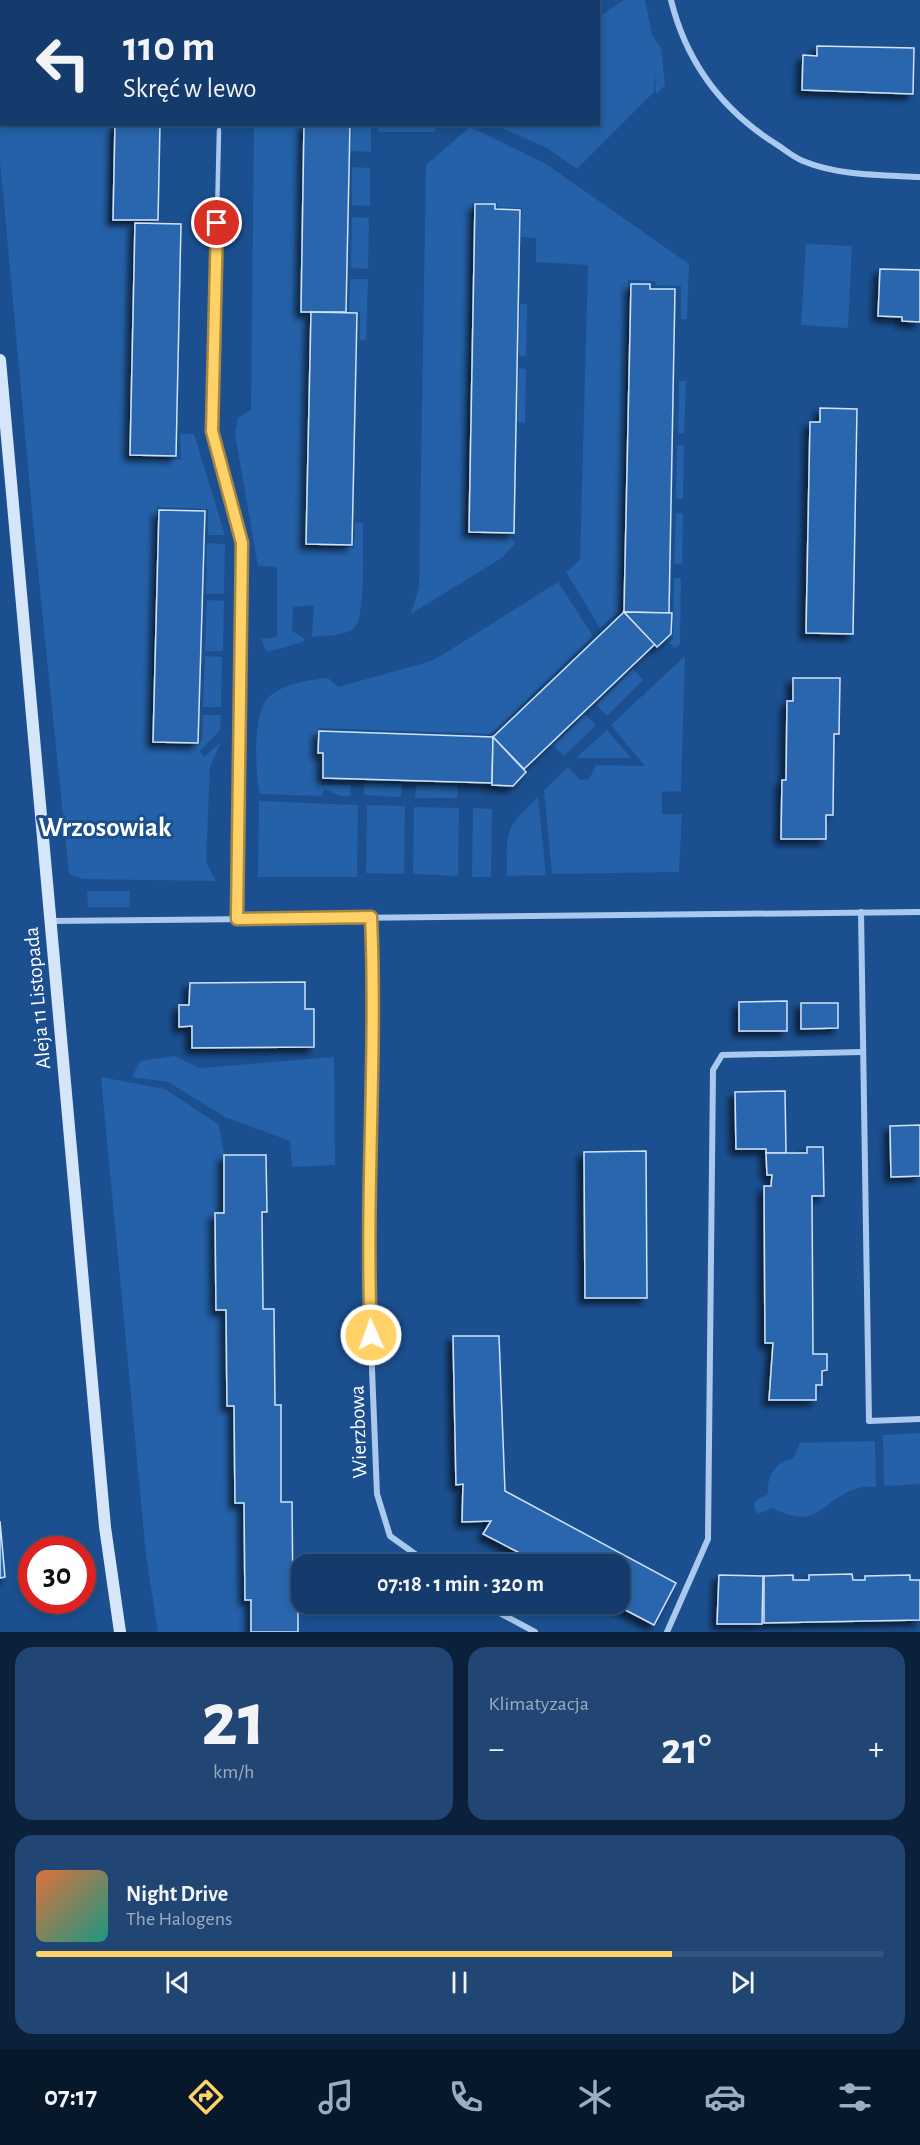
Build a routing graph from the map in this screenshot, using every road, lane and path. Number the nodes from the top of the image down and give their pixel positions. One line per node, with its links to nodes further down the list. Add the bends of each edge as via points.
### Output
1 (671, 0): 3 (street, via 696,66 727,107 765,137 802,161 846,172)
2 (219, 130): 8 (lane, via 212,431 242,543)
3 (920, 177)
4 (0, 360): 9 (street, Aleja 11 Listopada)
5 (861, 912): 6 (street); 7 (street); 10 (street)
6 (920, 912)
7 (371, 917): 8 (street); 12 (street, Wierzbowa, via 375,1008 368,1268 377,1494 390,1536)
8 (237, 919): 9 (street)
9 (50, 921): 14 (street, Aleja 11 Listopada, via 105,1527)
10 (862, 1052): 11 (street, via 868,1420); 16 (street, via 722,1055 712,1070 708,1539)
11 (920, 1419)
12 (415, 1554)
13 (502, 1614): 15 (street)
14 (120, 1632)
15 (535, 1632)
16 (667, 1632)

